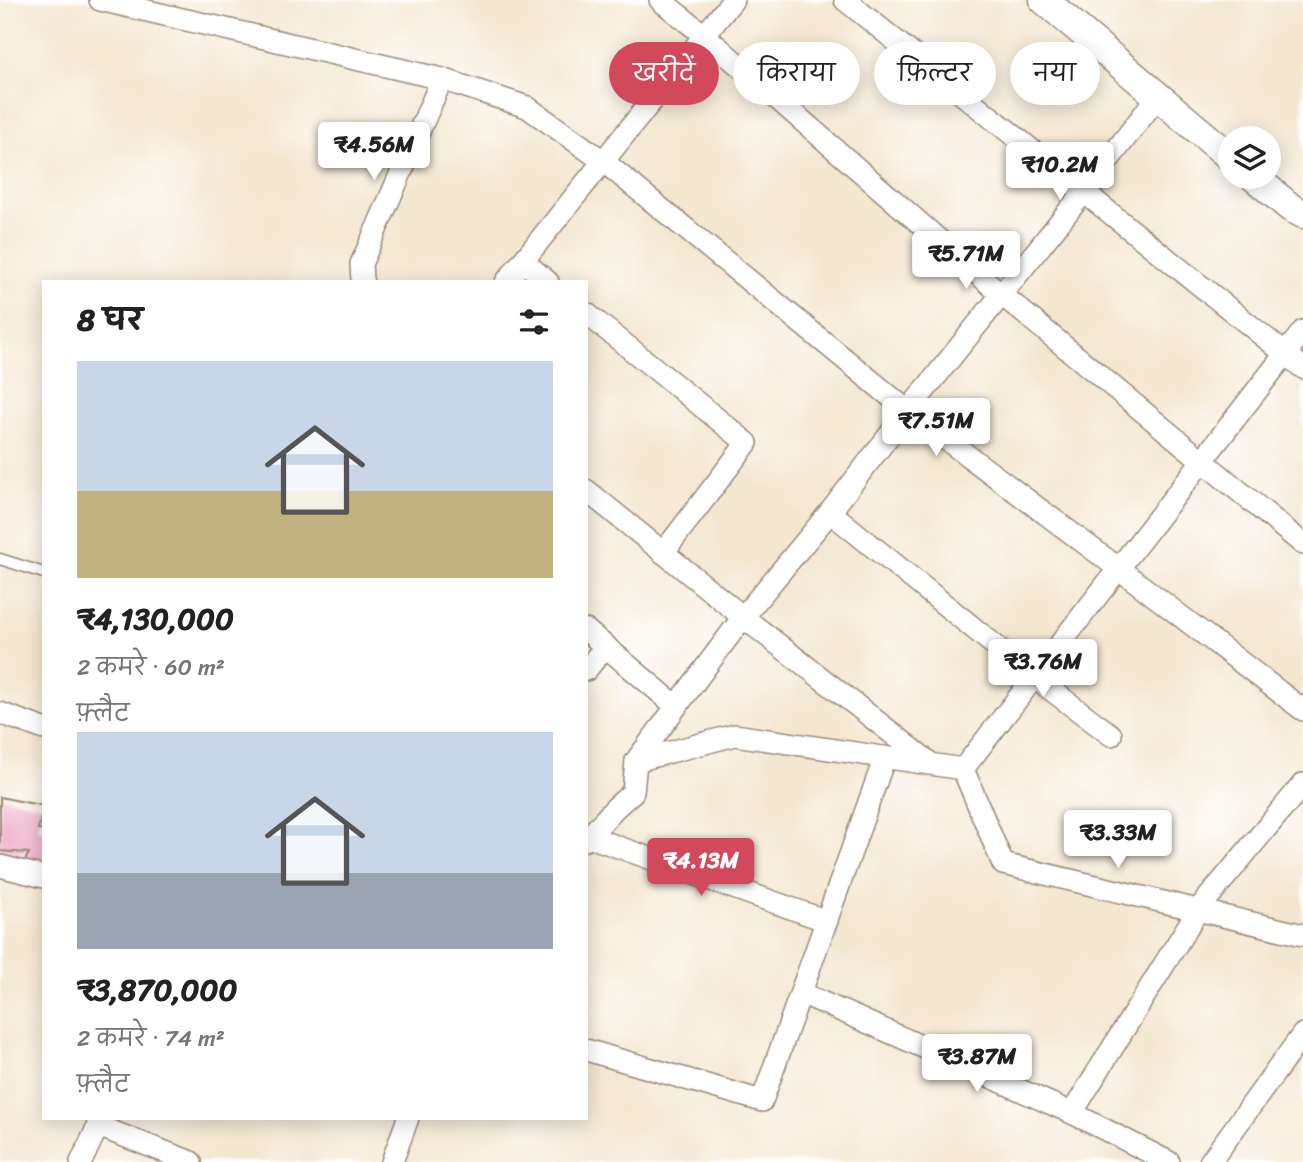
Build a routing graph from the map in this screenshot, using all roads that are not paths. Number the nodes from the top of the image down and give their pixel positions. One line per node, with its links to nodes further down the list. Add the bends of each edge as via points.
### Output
1 (100, 0): 7 (street)
2 (660, 0): 6 (street)
3 (733, 0): 6 (street)
4 (845, 0): 12 (street)
5 (1044, 0): 8 (street)
6 (704, 35): 10 (street); 18 (street)
7 (442, 79): 10 (street, via 527,107); 15 (street, via 361,264)
8 (1158, 96): 9 (street); 12 (street)
9 (1218, 147)
10 (603, 161): 14 (street); 23 (street)
11 (1268, 189): 13 (street)
12 (1083, 193): 18 (street); 21 (street)
13 (1303, 214)
14 (523, 261): 16 (street); 17 (street)
15 (362, 280)
16 (508, 280)
17 (546, 280)
18 (1001, 294): 23 (street); 24 (street)
19 (588, 315): 28 (street, via 747,443)
20 (1303, 331): 21 (street)
21 (1285, 354): 22 (street); 24 (street)
22 (1303, 369)
23 (908, 411): 26 (street); 30 (street)
24 (1202, 460): 27 (street); 30 (street)
25 (588, 492): 28 (street)
26 (831, 512): 32 (street); 36 (street)
27 (1303, 544)
28 (663, 552): 32 (street)
29 (0, 559): 31 (lane)
30 (1118, 568): 36 (street); 38 (street)
31 (42, 572)
32 (743, 617): 37 (street); 44 (street)
33 (588, 632): 34 (street)
34 (606, 646): 35 (street); 37 (street)
35 (588, 668)
36 (1034, 677): 41 (street); 45 (street)
37 (676, 706): 43 (street)
38 (1303, 710)
39 (0, 713): 40 (street)
40 (42, 728)
41 (1111, 736)
42 (885, 757): 43 (street, via 735,735); 44 (street); 51 (street)
43 (636, 761): 47 (street, via 633,792)
44 (932, 764): 45 (street)
45 (963, 769): 50 (street, via 1003,864)
46 (1303, 784): 50 (street)
47 (588, 838): 51 (street)
48 (0, 866): 49 (street)
49 (42, 876)
50 (1198, 910): 52 (street); 56 (street)
51 (827, 921): 53 (street)
52 (1303, 934)
53 (801, 993): 55 (street, via 762,1101); 56 (street)
54 (1303, 1034): 63 (street)
55 (588, 1051)
56 (1072, 1113): 62 (street)
57 (407, 1120): 61 (street)
58 (97, 1122): 59 (street); 60 (street)
59 (81, 1162)
60 (191, 1162)
61 (391, 1162)
62 (1170, 1162)
63 (1210, 1162)

